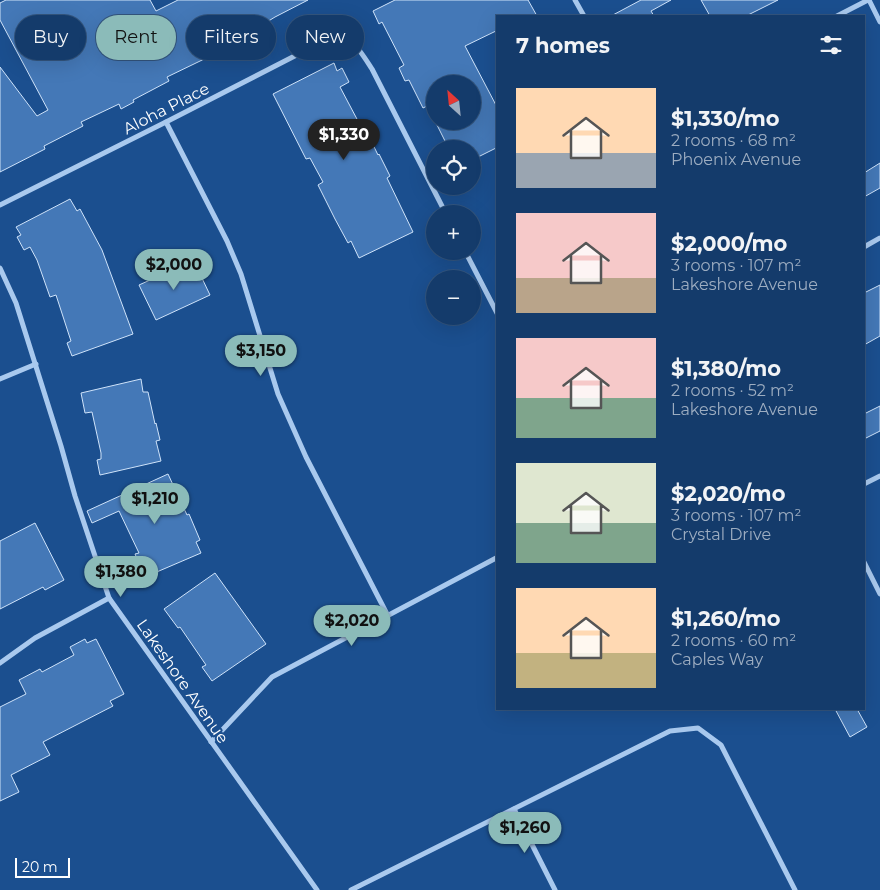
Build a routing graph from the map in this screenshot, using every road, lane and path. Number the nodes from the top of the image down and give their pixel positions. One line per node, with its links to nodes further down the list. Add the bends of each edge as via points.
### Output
1 (575, 0): 3 (street)
2 (869, 0): 4 (street); 5 (street)
3 (583, 15)
4 (839, 15)
5 (880, 22)
6 (166, 122): 7 (street, Aloha Place); 8 (street, Aloha Place, via 318,44 345,39 357,47 372,69); 22 (street, via 227,242 278,394 306,457)
7 (0, 205)
8 (441, 205)
9 (880, 238): 10 (street)
10 (865, 246)
11 (470, 260): 13 (street)
12 (0, 268): 14 (street, Lakeshore Avenue, via 16,303)
13 (496, 310)
14 (36, 364): 15 (street); 21 (street, Lakeshore Avenue)
15 (0, 379)
16 (880, 476): 17 (street)
17 (865, 484)
18 (496, 558): 22 (street)
19 (865, 564): 20 (street)
20 (880, 594)
21 (109, 598): 23 (street, via 35,638); 24 (street, Lakeshore Avenue)
22 (388, 616): 24 (street, via 272,678)
23 (0, 662)
24 (210, 742): 26 (street, Lakeshore Avenue)
25 (514, 809): 27 (street); 28 (street); 29 (street, via 670,731 698,728 721,745)
26 (317, 890)
27 (351, 890)
28 (555, 890)
29 (795, 890)

